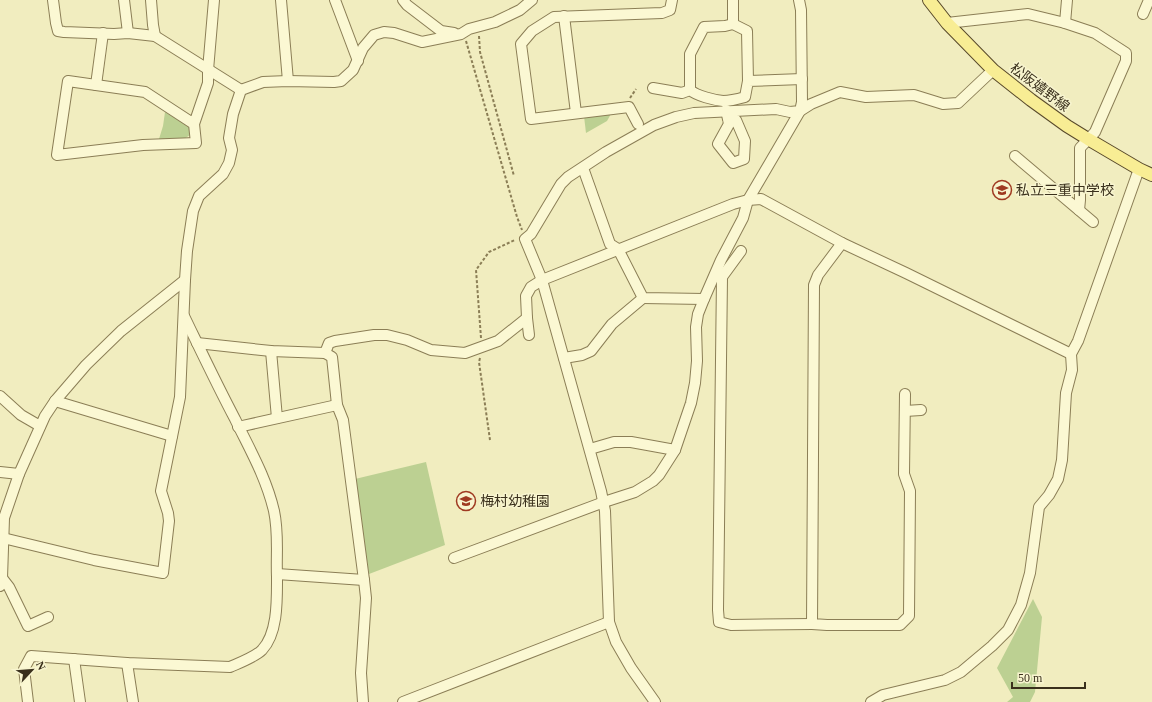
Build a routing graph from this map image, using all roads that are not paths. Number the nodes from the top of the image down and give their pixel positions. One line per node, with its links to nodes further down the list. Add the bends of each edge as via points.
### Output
1 (53, 0): 20 (street, via 58,31)
2 (124, 0): 21 (street)
3 (151, 0): 23 (street)
4 (214, 0): 25 (street)
5 (281, 0): 28 (street)
6 (335, 0): 24 (street)
7 (403, 0): 22 (street, via 441,31)
8 (532, 0): 22 (street, via 520,10 495,22 468,29)
9 (672, 0): 16 (street, via 670,10 662,13)
10 (733, 0): 19 (street)
11 (799, 0): 27 (street)
12 (928, 0): 17 (main road, 松阪嬉野線)
13 (1067, 0): 18 (street)
14 (1149, 0): 15 (street)
15 (1143, 14)
16 (564, 16): 35 (street); 35 (street, via 554,17 532,31 521,44 531,119)
17 (947, 22): 18 (street, via 1028,14); 26 (main road, 松阪嬉野線)
18 (1065, 23): 38 (street, via 1095,33 1126,53 1126,61 1095,132)
19 (733, 24): 29 (street, via 747,30); 33 (street, via 704,27 690,54)
20 (103, 33): 21 (street); 30 (street)
21 (128, 33): 23 (street)
22 (461, 34): 24 (street, via 422,42 384,32 374,35 363,48)
23 (155, 36): 25 (street)
24 (358, 60): 28 (street, via 353,70 341,80)
25 (208, 70): 32 (street); 36 (street, via 208,82)
26 (993, 70): 34 (street, via 958,103 943,104 914,95 866,97 840,92); 38 (main road, 松阪嬉野線)
27 (802, 79): 29 (street); 34 (street)
28 (288, 81): 32 (street, via 263,82)
29 (748, 81): 33 (street, via 745,97 736,100 723,101 695,94)
30 (96, 85): 36 (street, via 145,92); 36 (street, via 68,81 57,155 196,143)
31 (654, 88): 33 (street, via 682,93)
32 (241, 90): 49 (street, via 229,138 232,150 229,163 223,174 199,196 193,211)
33 (690, 90)
34 (800, 111): 40 (street, via 776,109 727,115 694,113 676,117 654,125); 43 (street)
35 (576, 114): 37 (street, via 629,107)
36 (194, 124)
37 (638, 124)
38 (1088, 139): 41 (main road, 松阪嬉野線); 44 (street, via 1080,148)
39 (1015, 156): 44 (street)
40 (583, 168): 47 (street, via 610,244); 50 (street, via 561,184 531,234 523,234)
41 (1139, 169): 42 (main road, 松阪嬉野線); 59 (street, via 1078,341)
42 (1152, 175)
43 (748, 200): 46 (street, via 761,199); 47 (street); 52 (street, via 743,218)
44 (1079, 210): 45 (street)
45 (1093, 222)
46 (842, 243): 59 (street); 83 (street, via 818,275 814,285)
47 (618, 249): 50 (street); 51 (street)
48 (741, 251): 83 (street, via 722,277 719,622 731,625)
49 (185, 280): 53 (street); 63 (street, via 121,331 86,365)
50 (542, 280): 54 (street, via 531,287 526,296); 60 (street)
51 (643, 298): 52 (street); 60 (street, via 612,324 591,351)
52 (704, 299): 72 (street, via 696,327 695,383)
53 (184, 315): 56 (street); 70 (street, via 180,397)
54 (527, 318): 55 (street); 58 (street, via 498,341 466,353 432,350 407,340 374,335 335,340 329,343)
55 (530, 335)
56 (197, 344): 57 (street); 69 (street)
57 (271, 351): 58 (street); 67 (street)
58 (325, 354): 64 (street, via 332,357)
59 (1071, 354): 92 (street, via 1072,370 1066,393 1062,460 1058,479 1050,495 1039,507 1030,573 1021,605 1008,630 961,672 945,680 882,694)
60 (564, 358): 71 (street)
61 (905, 394): 66 (street)
62 (0, 396): 68 (street, via 21,415)
63 (55, 401): 68 (street); 70 (street)
64 (337, 405): 67 (street); 79 (street, via 342,420)
65 (921, 410): 66 (street)
66 (905, 411): 83 (street, via 904,474 910,491 910,616 900,625)
67 (277, 418): 69 (street)
68 (40, 426): 74 (street)
69 (238, 427): 78 (street, via 266,484 274,511 278,538)
70 (172, 436): 76 (street, via 161,491 169,521 163,573 94,560)
71 (590, 449): 72 (street, via 614,442 631,442); 75 (street)
72 (675, 450): 75 (street, via 653,482 635,492)
73 (0, 472): 74 (street)
74 (19, 474): 76 (street, via 4,518)
75 (604, 502): 77 (street); 82 (street)
76 (3, 538): 80 (street)
77 (454, 558)
78 (277, 574): 79 (street); 85 (street, via 273,633 262,650 246,660 230,667)
79 (364, 580): 89 (street, via 366,598 361,673)
80 (1, 582): 81 (street, via 9,587 28,626)
81 (48, 617)
82 (609, 622): 90 (street); 91 (street, via 616,642)
83 (812, 624)
84 (74, 659): 85 (street); 86 (street, via 31,656 24,669); 87 (street)
85 (127, 663): 88 (street)
86 (28, 702)
87 (80, 702)
88 (133, 702)
89 (363, 702)
90 (403, 702)
91 (655, 702)
92 (871, 702)

